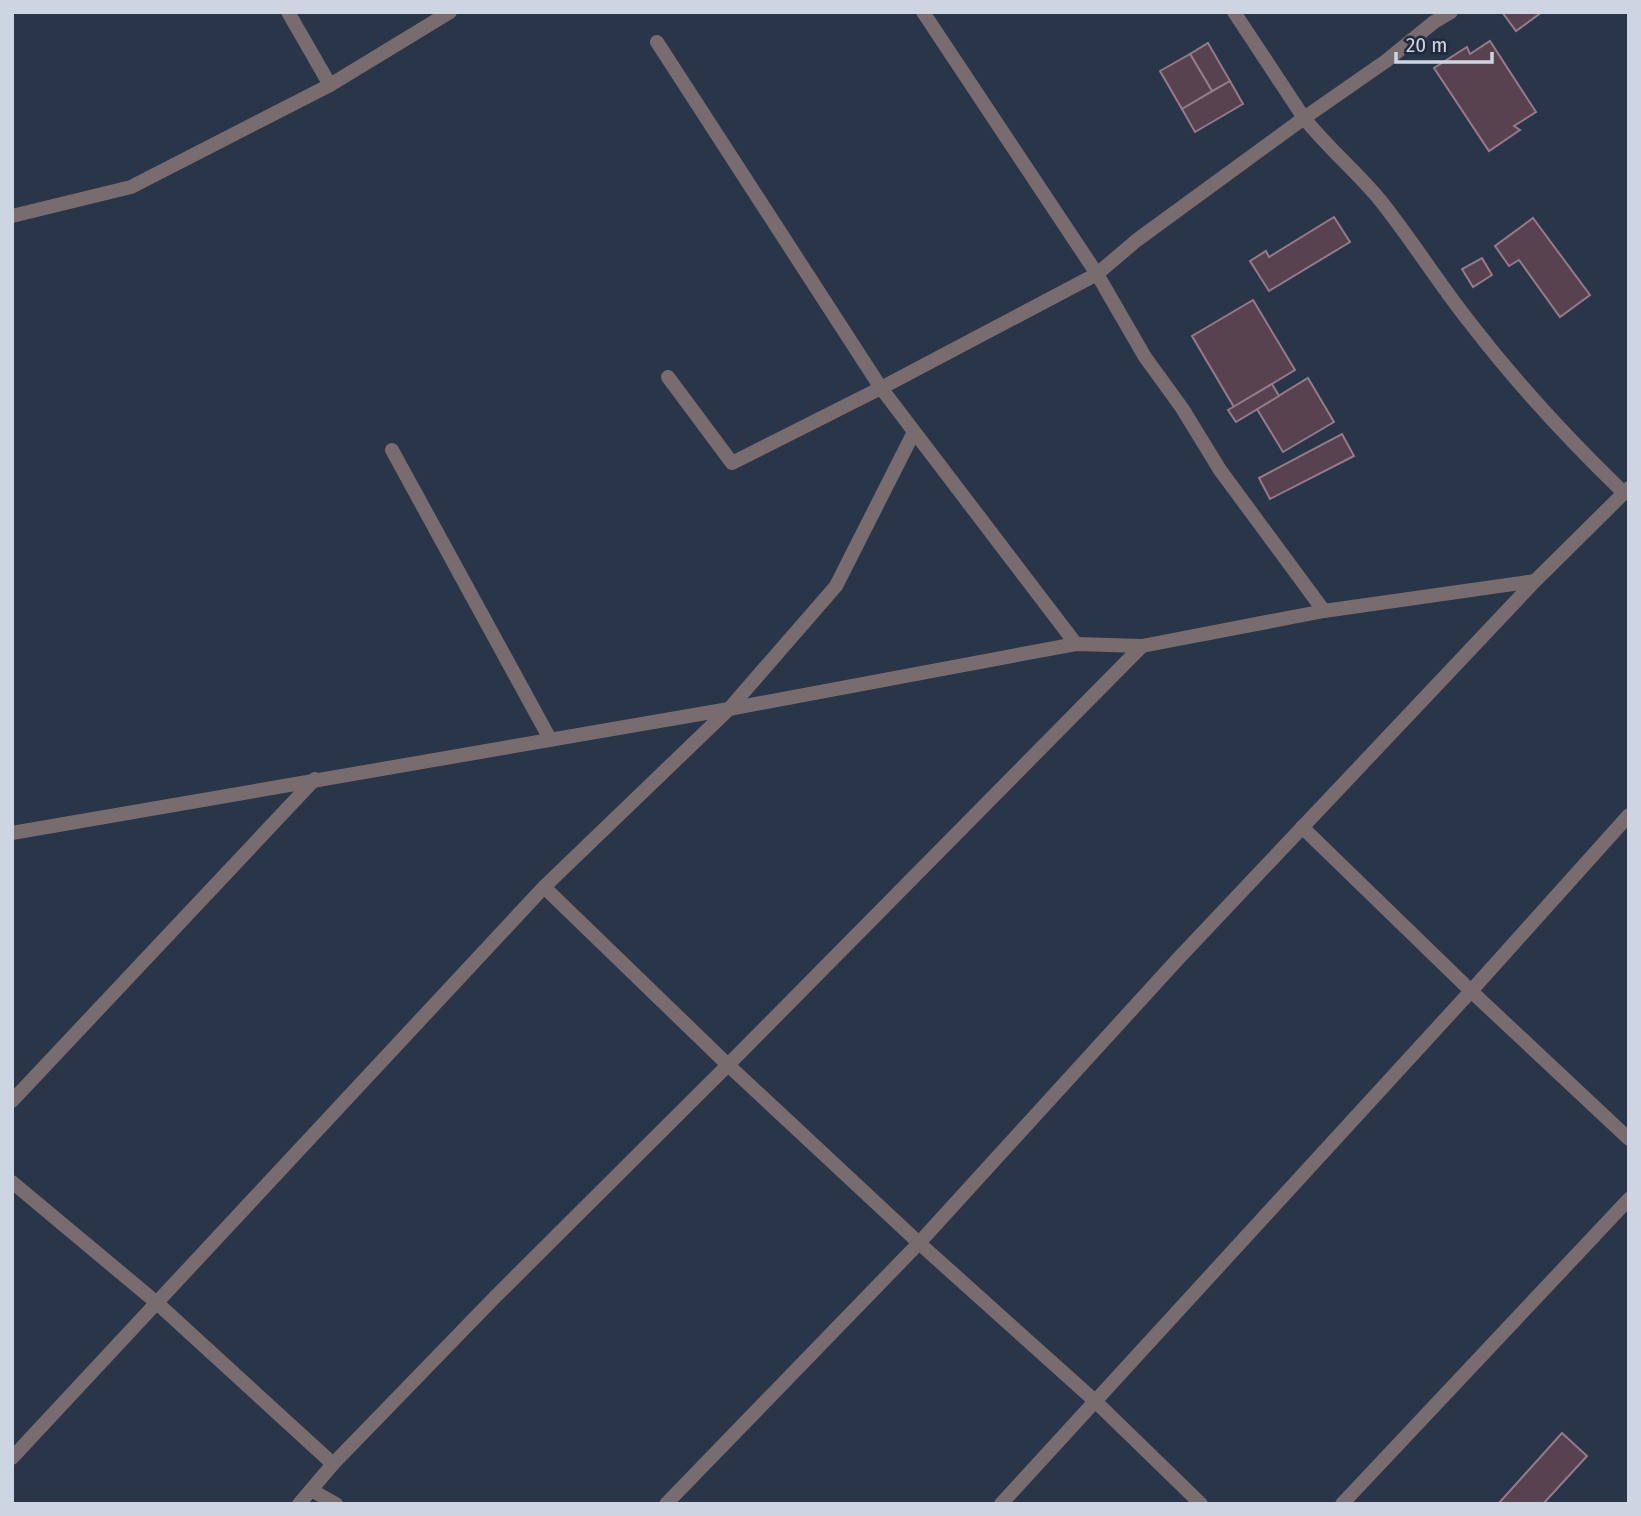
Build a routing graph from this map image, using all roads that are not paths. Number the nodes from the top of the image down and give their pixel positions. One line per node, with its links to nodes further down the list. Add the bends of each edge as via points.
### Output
1 (288, 12): 7 (street)
2 (450, 12): 7 (street)
3 (923, 12): 10 (street)
4 (1234, 12): 8 (street)
5 (1451, 12): 8 (street)
6 (657, 42): 12 (street)
7 (330, 85): 9 (street, via 131,187)
8 (1304, 118): 10 (street); 15 (street, via 1379,199 1518,382 1563,434)
9 (12, 216)
10 (1097, 274): 12 (street); 17 (street, via 1220,470)
11 (668, 377): 12 (street, via 732,463)
12 (881, 388): 13 (street)
13 (914, 432): 18 (street); 20 (street, via 836,586)
14 (391, 450): 21 (street)
15 (1626, 491): 16 (street)
16 (1535, 581): 17 (street); 24 (street)
17 (1324, 611): 19 (street)
18 (1076, 644): 19 (street); 20 (street)
19 (1142, 646): 28 (street)
20 (729, 709): 21 (street); 26 (street)
21 (550, 739): 22 (street)
22 (315, 779): 25 (street); 29 (street)
23 (1629, 815): 27 (street)
24 (1302, 827): 27 (street); 33 (street)
25 (12, 833)
26 (544, 887): 28 (street); 34 (street)
27 (1471, 991): 30 (street); 35 (street)
28 (728, 1065): 33 (street); 37 (street)
29 (12, 1101)
30 (1629, 1139)
31 (12, 1182): 34 (street)
32 (1629, 1199): 44 (street)
33 (919, 1243): 35 (street); 41 (street)
34 (158, 1303): 36 (street); 37 (street)
35 (1095, 1401): 42 (street); 43 (street)
36 (12, 1458)
37 (333, 1464): 38 (street)
38 (311, 1490): 39 (street); 40 (street)
39 (299, 1504)
40 (336, 1504)
41 (666, 1504)
42 (1001, 1504)
43 (1201, 1504)
44 (1342, 1504)

